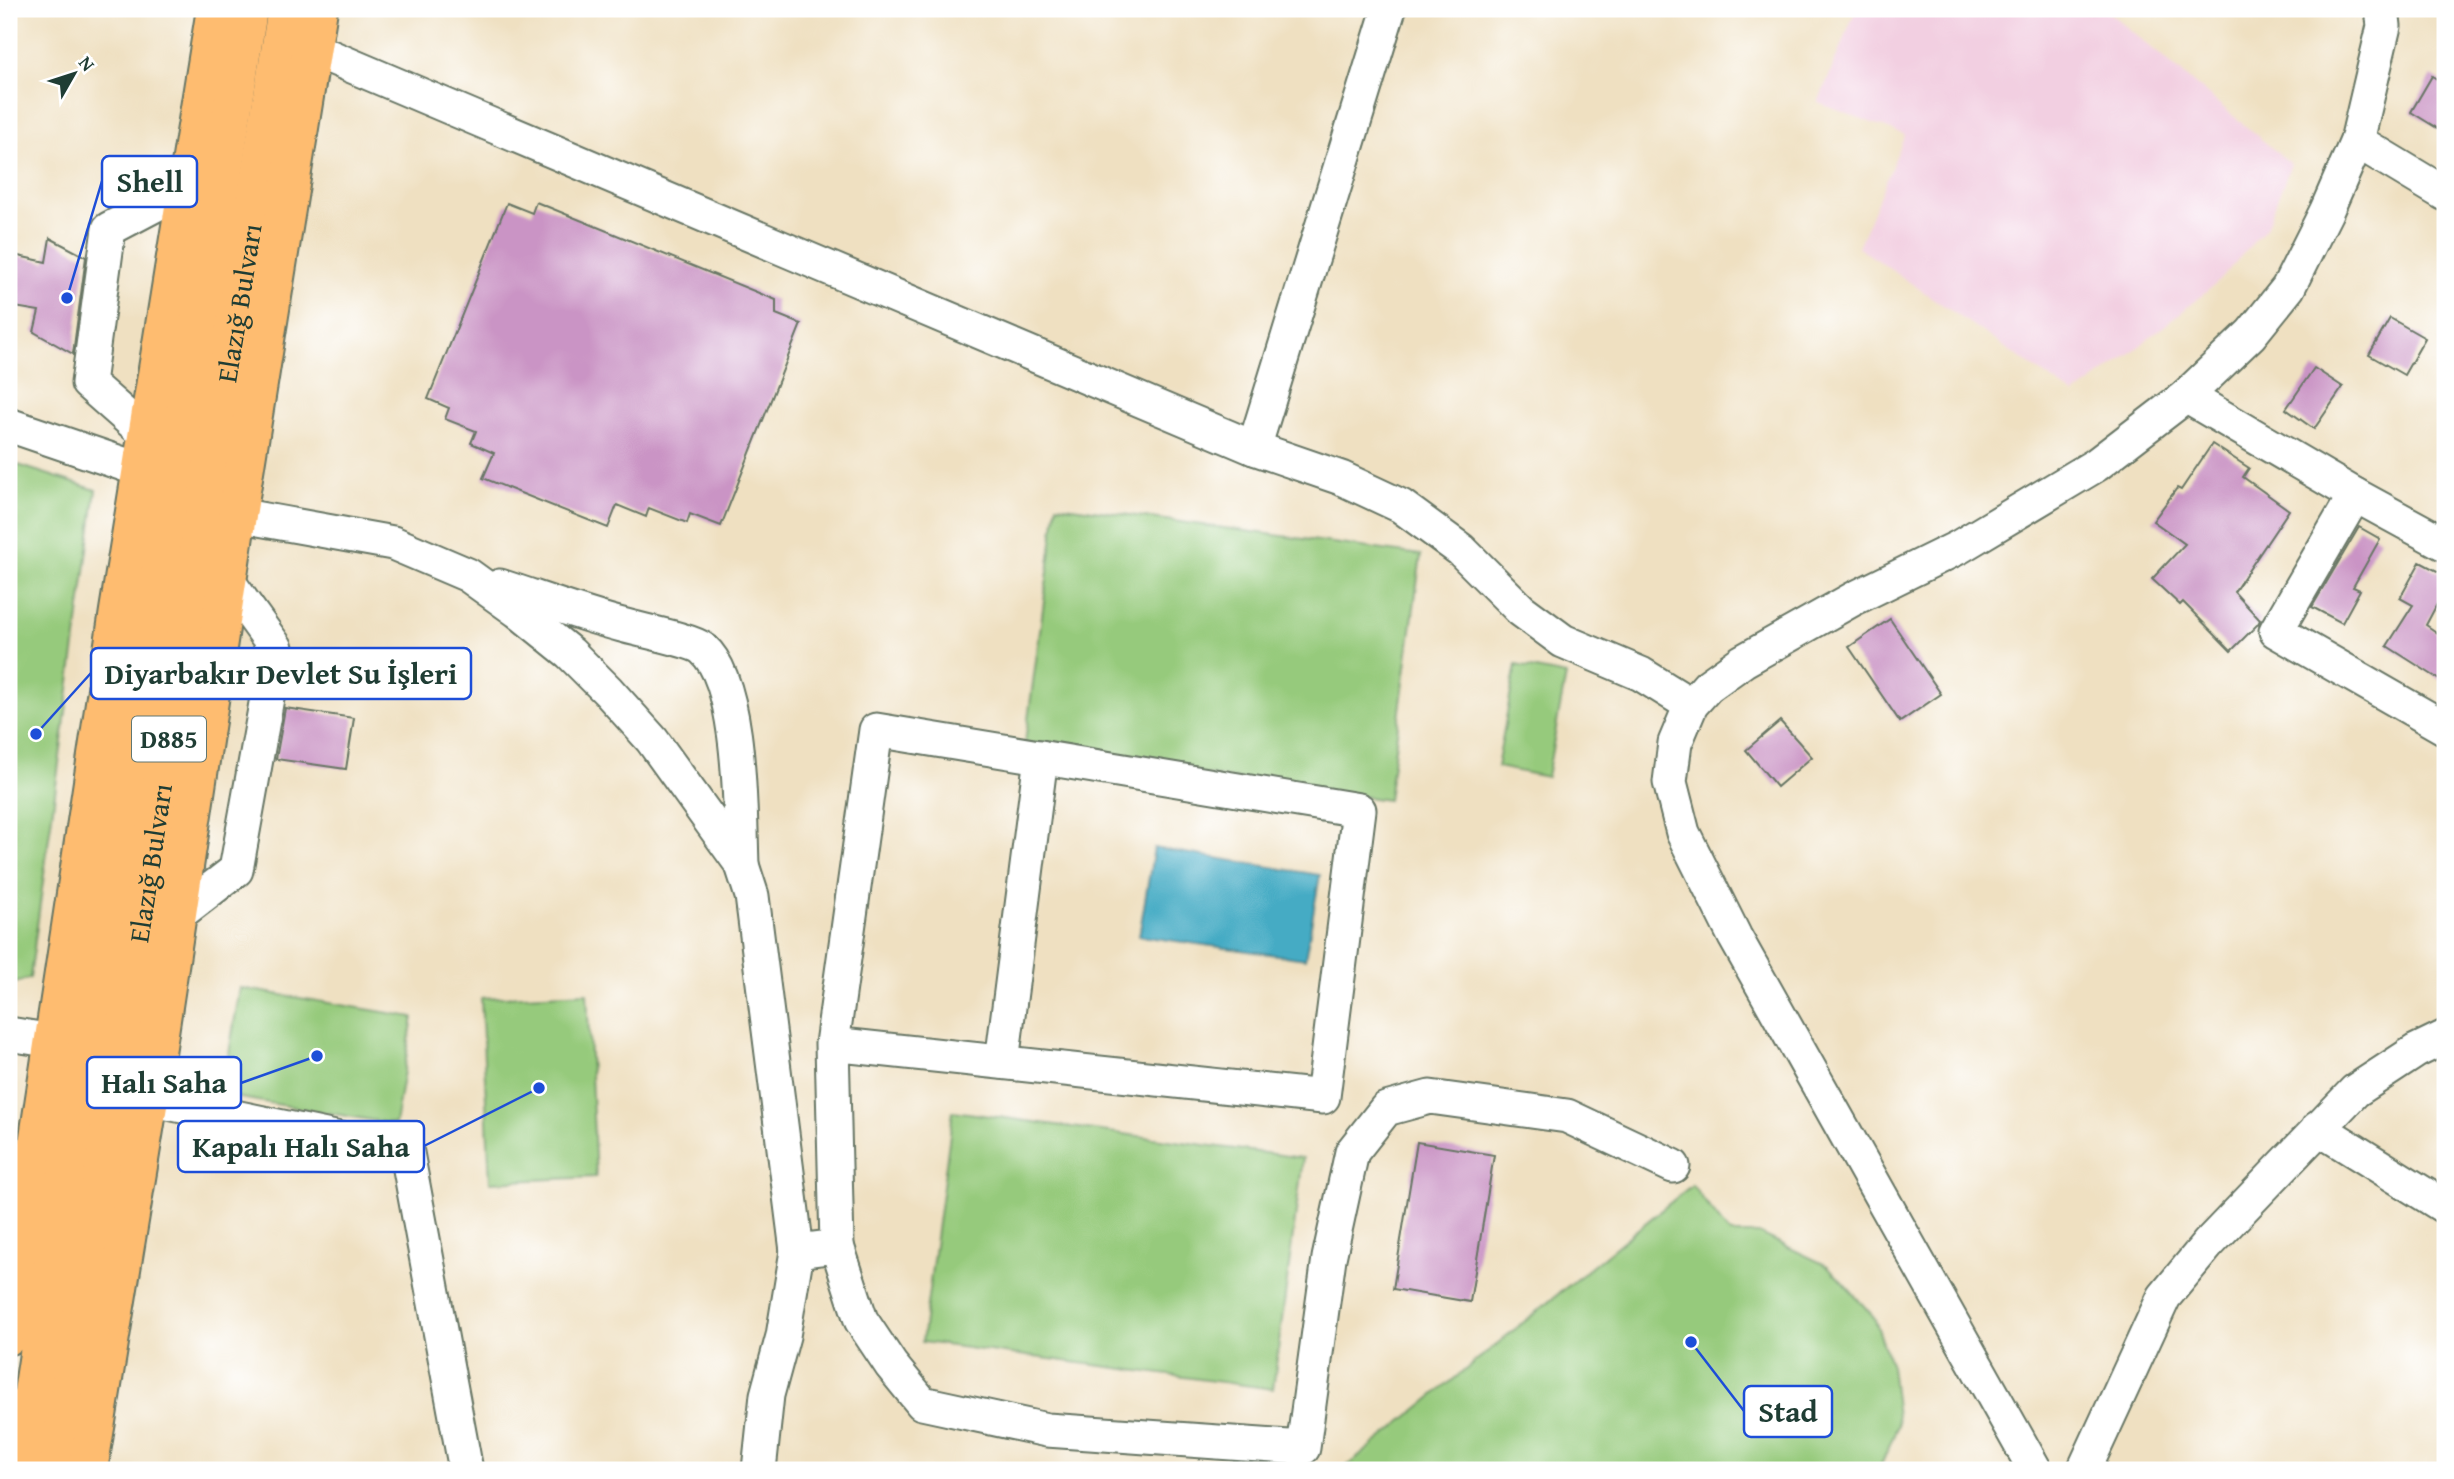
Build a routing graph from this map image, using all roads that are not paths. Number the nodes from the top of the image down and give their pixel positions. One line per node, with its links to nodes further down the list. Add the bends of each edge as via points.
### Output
1 (216, 9): 9 (highway)
2 (248, 9): 38 (highway, Elazığ Bulvarı / D885)
3 (287, 9): 39 (highway, Elazığ Bulvarı / D885, via 184,641)
4 (318, 9): 7 (highway)
5 (1389, 9): 13 (street)
6 (2382, 9): 8 (street, via 2384,26)
7 (312, 49): 13 (street); 16 (highway)
8 (2357, 141): 10 (street); 11 (street, via 2288,288 2251,334)
9 (187, 188): 14 (highway); 14 (street, via 109,229 88,383)
10 (2445, 194)
11 (2186, 396): 15 (street); 20 (street, via 2096,465 1959,547 1743,661)
12 (9, 425): 14 (street)
13 (1254, 448): 20 (street, via 1341,478 1401,506 1461,550 1521,610 1563,641 1641,674)
14 (144, 452): 27 (highway)
15 (2355, 495): 17 (street); 21 (street, via 2276,631)
16 (237, 515): 18 (street, via 393,543); 19 (highway)
17 (2445, 544)
18 (468, 575): 23 (street, via 518,611 608,691 652,740); 23 (street, via 701,648 717,667 725,691 739,766)
19 (227, 580): 24 (highway); 24 (street, via 276,648 236,870)
20 (1690, 705): 43 (street, via 1675,743 1670,782 1683,833 1741,949)
21 (2445, 728)
22 (1041, 757): 28 (street, via 876,730); 29 (street); 29 (street, via 1359,810 1325,1083 1323,1097)
23 (742, 865): 35 (street, via 752,896)
24 (175, 917): 30 (highway)
25 (9, 1034): 27 (street)
26 (2445, 1037): 31 (street, via 2356,1091)
27 (53, 1041): 36 (highway)
28 (832, 1044): 29 (street); 34 (street)
29 (1002, 1062)
30 (149, 1099): 40 (highway); 41 (street, via 407,1153)
31 (2318, 1128): 33 (street); 44 (street, via 2164,1297)
32 (1673, 1166): 37 (street, via 1567,1116 1430,1097 1386,1108 1352,1152 1329,1258)
33 (2445, 1207)
34 (837, 1246): 35 (street); 37 (street, via 861,1320 922,1403 1047,1430)
35 (797, 1251): 42 (street, via 783,1336 767,1395)
36 (9, 1335)
37 (1302, 1459)
38 (21, 1470)
39 (58, 1470)
40 (88, 1470)
41 (467, 1470)
42 (759, 1470)
43 (2035, 1470)
44 (2084, 1470)

